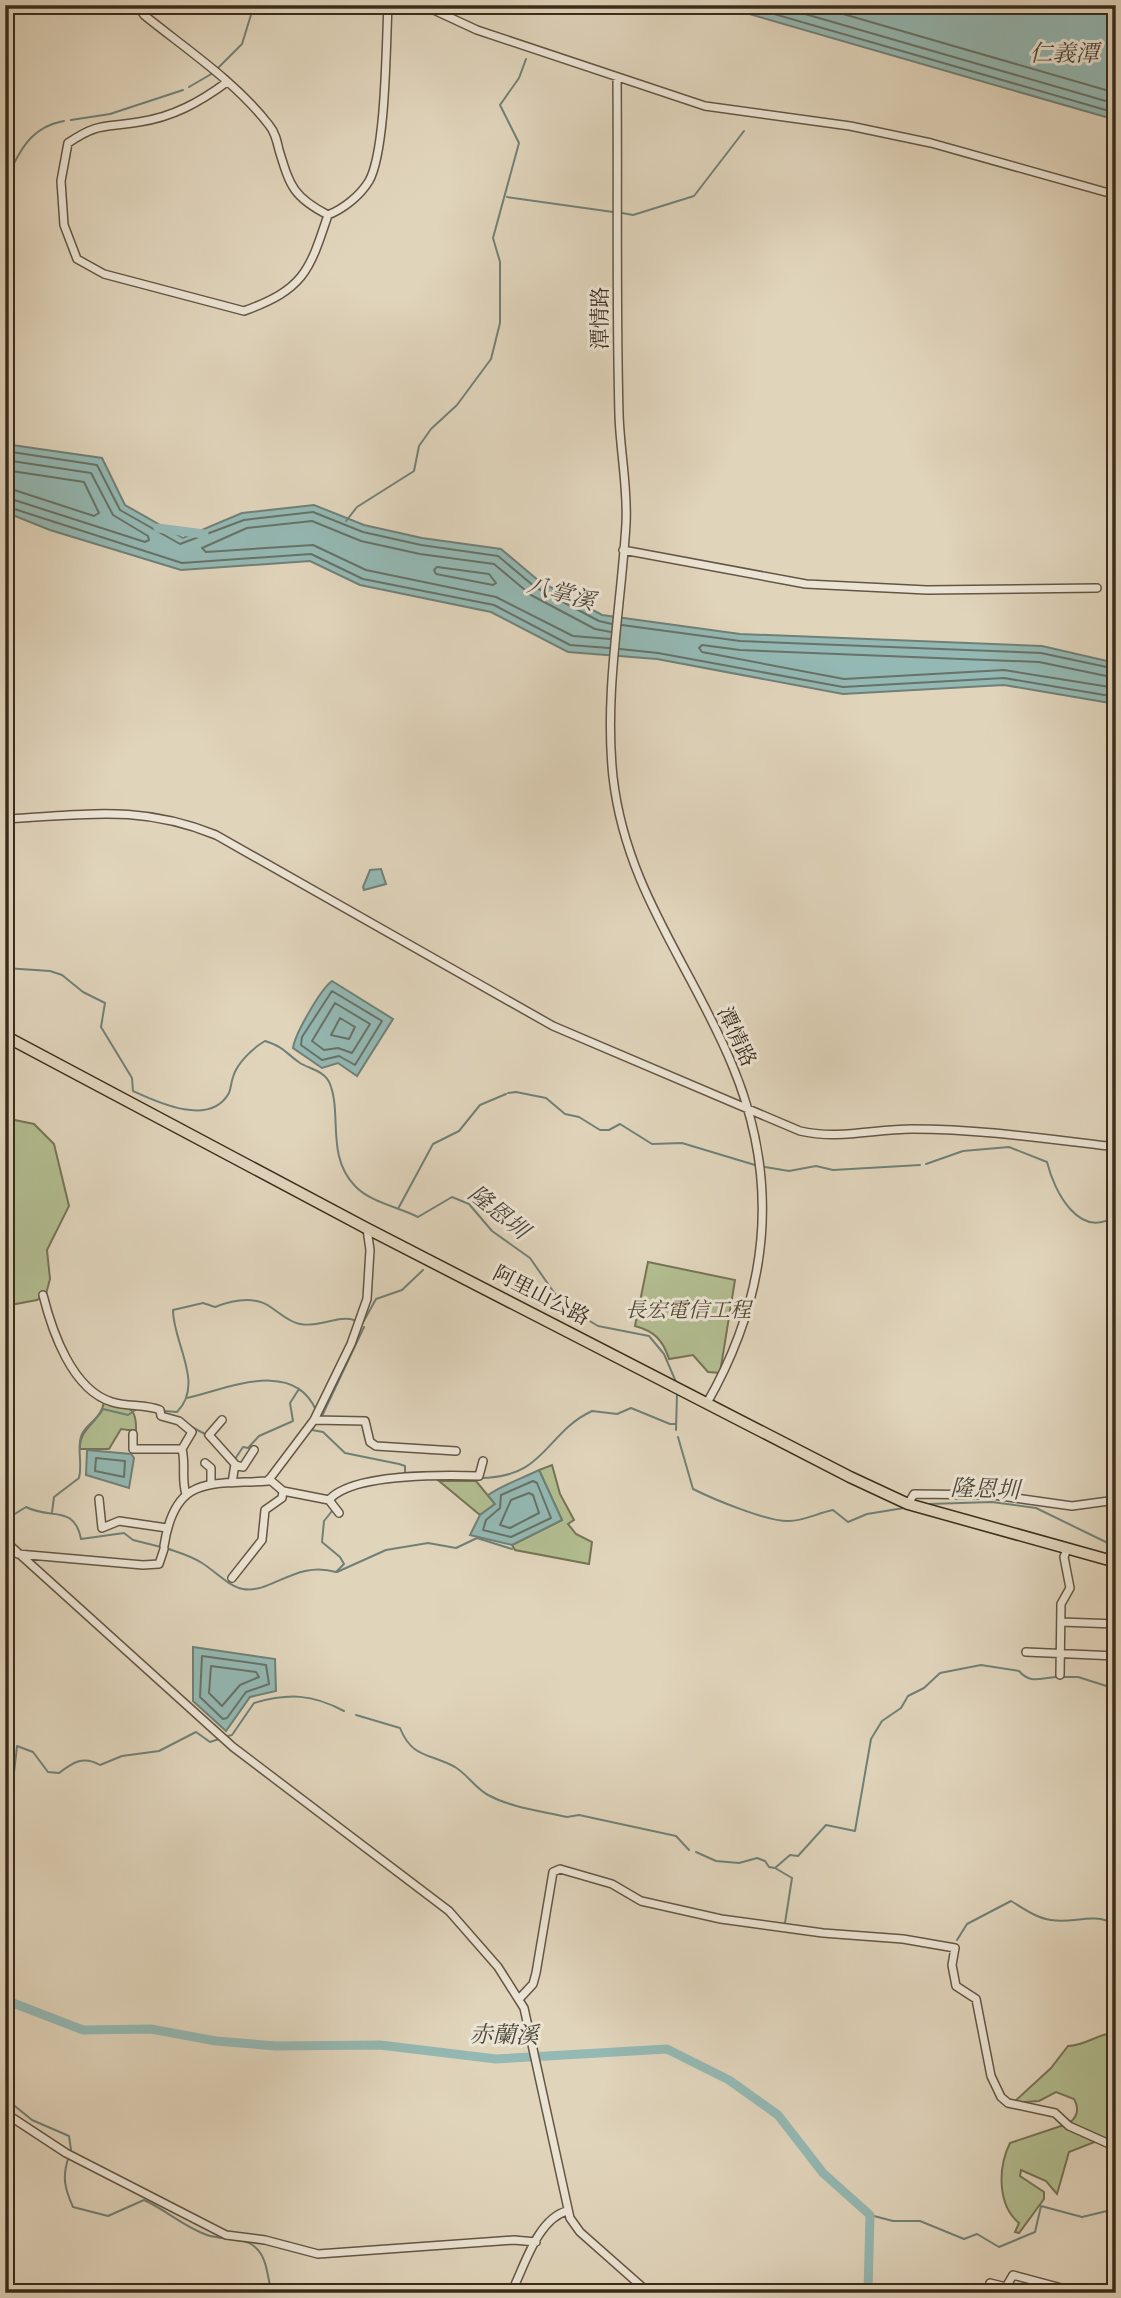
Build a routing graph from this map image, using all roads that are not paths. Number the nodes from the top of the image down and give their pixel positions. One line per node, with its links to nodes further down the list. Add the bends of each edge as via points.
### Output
1 (137, 5): 5 (street)
2 (388, 5): 7 (street, via 375,164 361,191)
3 (423, 5): 4 (street, via 477,30)
4 (617, 78): 6 (street, via 705,106 850,126 931,143); 8 (street, 潭情路, via 619,419 625,476)
5 (225, 81): 7 (street, via 272,129 292,189 305,203); 7 (street, via 191,107 137,123 91,127 68,143 61,181 64,225 77,258 104,274 244,311 303,277)
6 (1116, 195)
7 (328, 215)
8 (622, 554): 9 (street, via 806,584 928,590); 12 (street, 潭情路, via 610,738 626,845 653,913 733,1067)
9 (1097, 588)
10 (5, 819): 12 (street, via 122,812 189,824 228,841 553,1026)
11 (5, 1037): 14 (main road, 阿里山公路)
12 (747, 1109): 13 (street, via 818,1135 958,1130); 16 (street, 潭情路, via 761,1168 764,1212 760,1254 739,1339)
13 (1116, 1147)
14 (366, 1228): 16 (main road, 阿里山公路); 18 (street, via 370,1250 367,1299)
15 (43, 1295): 20 (street, via 59,1342 85,1384 102,1399 134,1408 155,1407 161,1416 179,1421 192,1432)
16 (707, 1403): 34 (main road, 阿里山公路)
17 (222, 1420): 25 (street, via 209,1435)
18 (314, 1420): 22 (street, via 365,1421 370,1442 376,1446); 26 (street)
19 (132, 1434): 20 (street, via 133,1449)
20 (182, 1449): 30 (street)
21 (254, 1450): 25 (street, via 243,1467)
22 (456, 1451)
23 (483, 1461): 32 (street, via 479,1476 412,1476 361,1484)
24 (205, 1462): 27 (street, via 212,1468)
25 (235, 1465): 28 (street)
26 (270, 1479): 28 (street); 29 (street)
27 (211, 1483): 28 (street); 30 (street)
28 (232, 1483)
29 (283, 1491): 32 (street); 41 (street, via 282,1498 265,1510 262,1540)
30 (186, 1494): 36 (street)
31 (99, 1499): 36 (street, via 102,1528 119,1521)
32 (329, 1500): 35 (street)
33 (1116, 1500): 34 (street, via 1072,1506 994,1495 914,1494)
34 (908, 1504): 38 (main road, 阿里山公路)
35 (339, 1513)
36 (167, 1528): 39 (street, via 159,1564)
37 (5, 1541): 39 (street)
38 (1067, 1549): 40 (main road, 阿里山公路); 42 (street, via 1064,1557 1070,1588 1061,1604)
39 (18, 1554): 48 (street, via 233,1747 449,1911)
40 (1116, 1562)
41 (232, 1578)
42 (1060, 1622): 43 (street); 45 (street)
43 (1116, 1623)
44 (1026, 1652): 45 (street)
45 (1061, 1654): 46 (street); 47 (street)
46 (1116, 1656)
47 (1060, 1675)
48 (520, 1998): 50 (street, via 533,1984 552,1872 559,1869 612,1884 641,1901 721,1919 955,1948 956,1986 976,1999 990,2076 1001,2097 1008,2103 1055,2113 1069,2126); 51 (street)
49 (5, 2113): 52 (street, via 66,2153 226,2235 317,2254)
50 (1116, 2147)
51 (567, 2211): 52 (street, via 552,2218); 55 (street, via 580,2232)
52 (536, 2242): 54 (street)
53 (990, 2283): 56 (street, via 1006,2287 1013,2275 1019,2275)
54 (511, 2293)
55 (649, 2293)
56 (1080, 2293)

